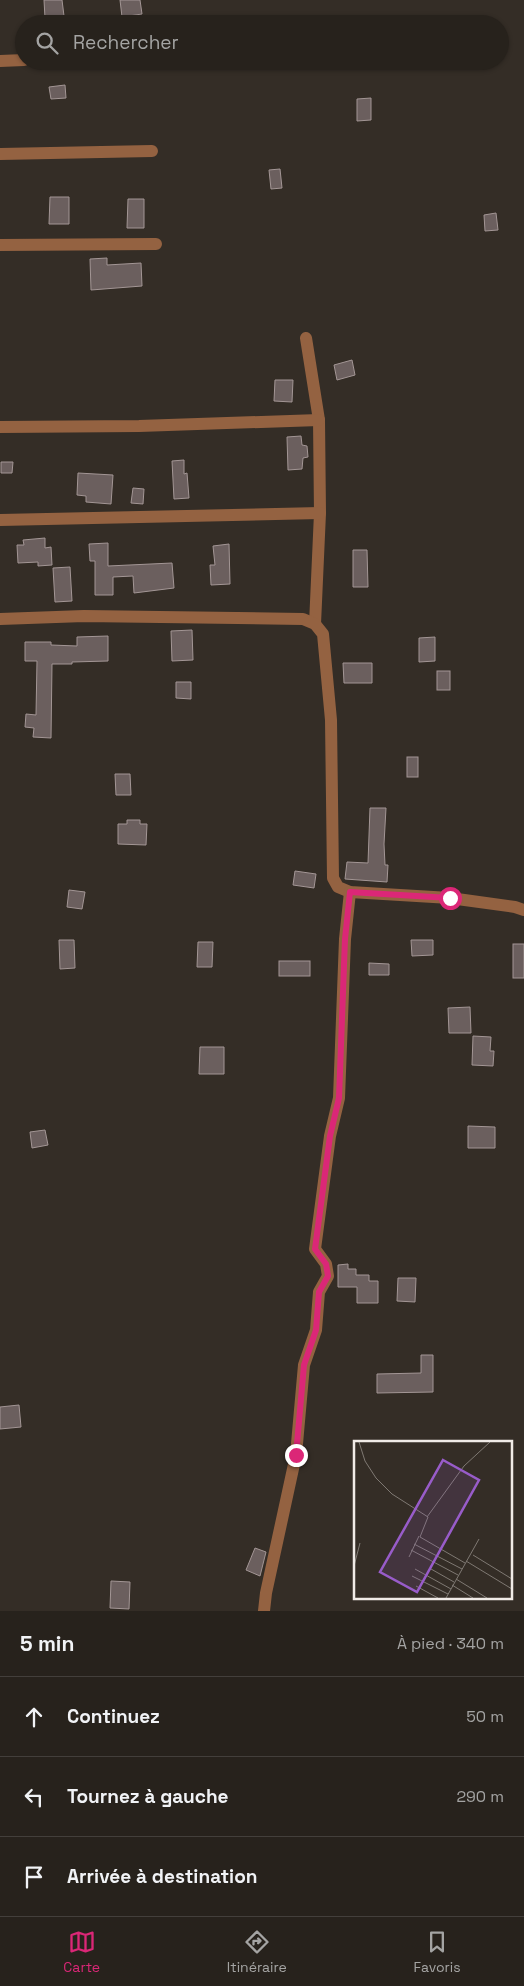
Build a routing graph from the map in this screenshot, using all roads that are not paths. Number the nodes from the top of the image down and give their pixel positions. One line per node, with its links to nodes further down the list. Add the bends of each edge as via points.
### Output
1 (15, 60): 2 (street)
2 (0, 61)
3 (152, 151): 4 (street)
4 (0, 154)
5 (156, 244): 6 (street)
6 (0, 245)
7 (306, 338): 8 (street)
8 (319, 420): 9 (street); 10 (street)
9 (0, 427)
10 (320, 513): 11 (street); 13 (street)
11 (0, 520)
12 (0, 619): 13 (street, via 84,616 303,619)
13 (315, 624): 14 (street, via 323,634 331,720 333,878 338,887)
14 (350, 892): 15 (street, via 450,898); 16 (street, via 339,1098 330,1136 315,1249 326,1264 328,1276 319,1292 316,1330 304,1365 296,1455)
15 (524, 910)
16 (264, 1611)

